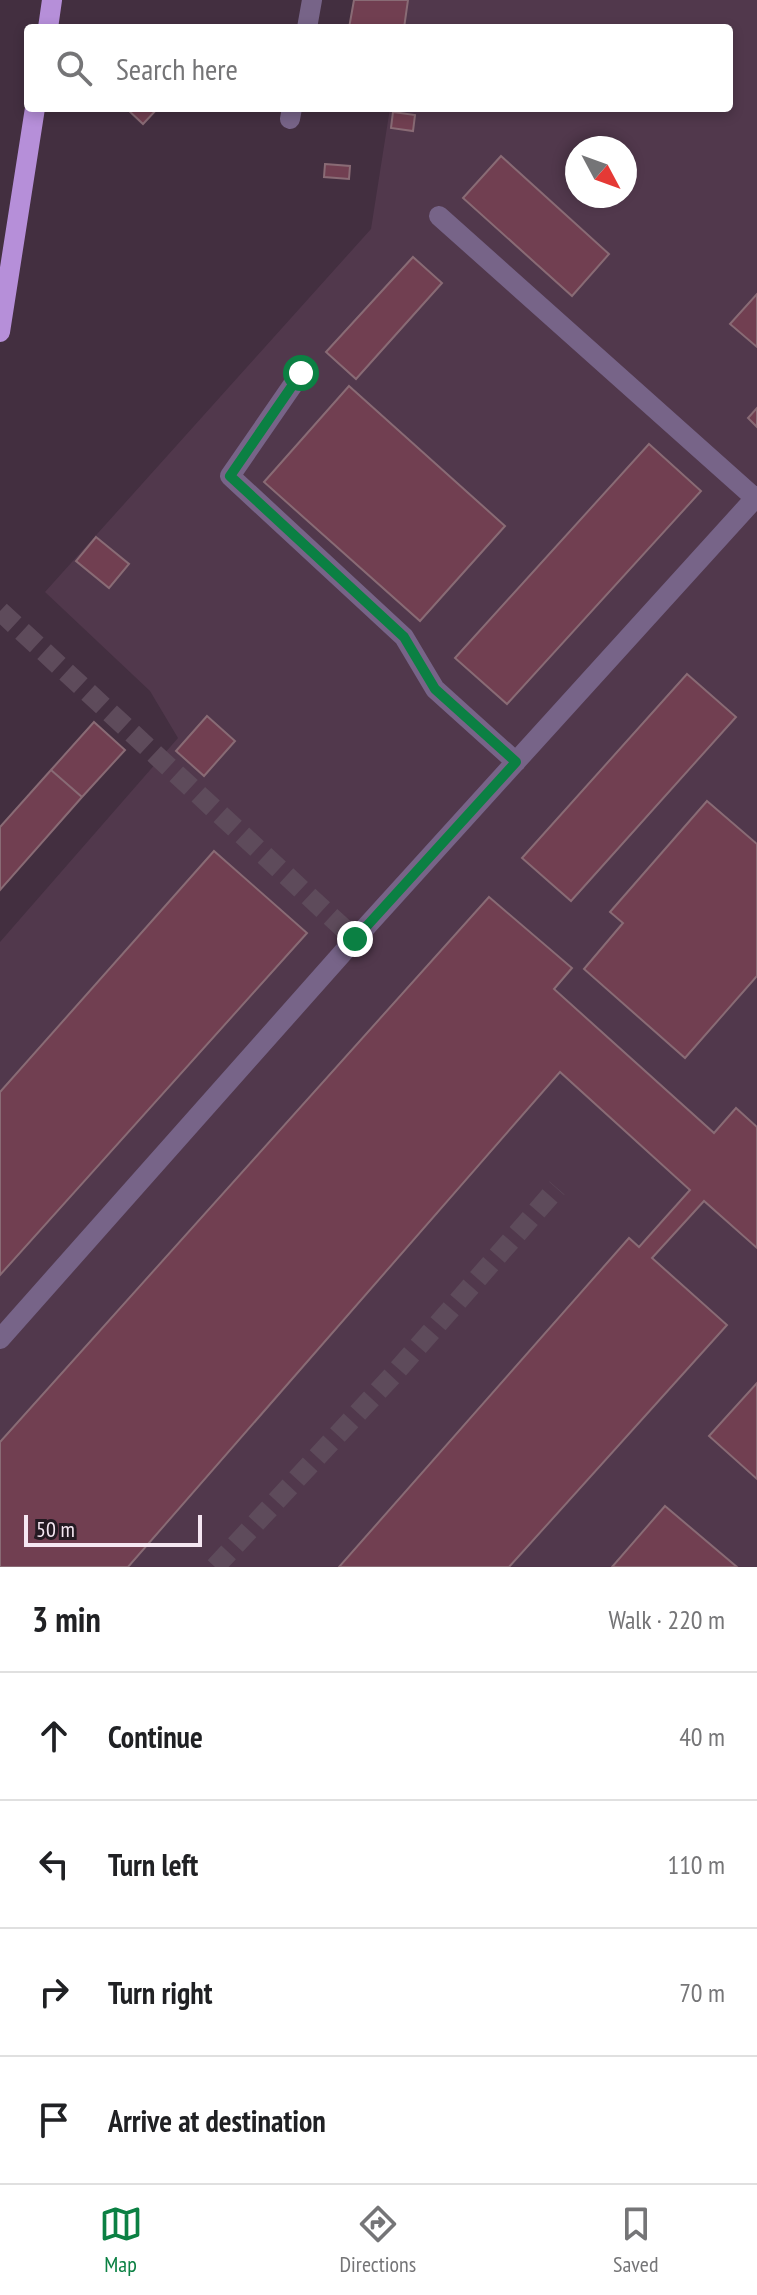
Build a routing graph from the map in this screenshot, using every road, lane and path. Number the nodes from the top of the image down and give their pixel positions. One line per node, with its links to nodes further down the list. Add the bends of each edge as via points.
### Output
1 (52, 0): 3 (main road)
2 (312, 0): 4 (lane)
3 (49, 24)
4 (308, 24)
5 (34, 112): 7 (main road)
6 (439, 216): 9 (lane)
7 (0, 332)
8 (301, 373): 10 (lane, via 230,476 404,637 435,689)
9 (756, 497): 10 (lane)
10 (516, 762): 11 (lane)
11 (0, 1339)

